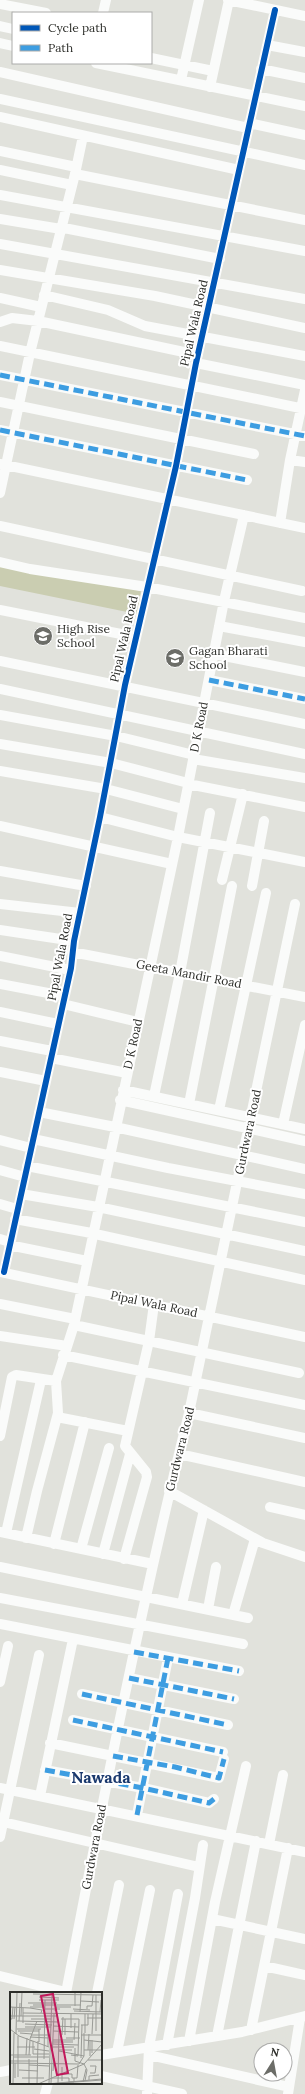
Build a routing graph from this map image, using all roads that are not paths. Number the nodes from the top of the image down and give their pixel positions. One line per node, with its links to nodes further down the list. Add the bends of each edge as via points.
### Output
1 (106, 0): 7 (street)
2 (199, 0): 17 (street)
3 (229, 0): 5 (street); 19 (street)
4 (0, 4): 6 (street)
5 (270, 6): 8 (street); 12 (street, Pipal Wala Road)
6 (41, 12)
7 (103, 12)
8 (305, 16)
9 (0, 26): 10 (street)
10 (12, 29)
11 (0, 43): 13 (street)
12 (267, 45): 14 (street); 18 (street, Pipal Wala Road)
13 (12, 46)
14 (305, 52)
15 (152, 58): 17 (street)
16 (101, 64): 22 (street)
17 (184, 66): 19 (street); 22 (street)
18 (261, 69): 21 (street); 24 (street, Pipal Wala Road)
19 (213, 71): 23 (street)
20 (0, 72): 28 (street)
21 (305, 78)
22 (181, 80): 23 (street)
23 (210, 87): 24 (street)
24 (255, 96): 26 (street); 28 (street, Pipal Wala Road)
25 (0, 99): 32 (street)
26 (305, 106)
27 (0, 117): 30 (street)
28 (249, 126): 29 (street); 32 (street, Pipal Wala Road)
29 (305, 135)
30 (83, 136): 35 (street); 36 (street)
31 (0, 151): 35 (street)
32 (243, 153): 33 (street); 36 (street, Pipal Wala Road)
33 (305, 165)
34 (0, 170): 37 (street)
35 (76, 170): 37 (street); 39 (street)
36 (239, 170): 39 (street, Pipal Wala Road)
37 (72, 185): 40 (street)
38 (0, 195): 40 (street)
39 (231, 207): 42 (street); 44 (street, Pipal Wala Road)
40 (66, 208): 43 (street); 44 (street)
41 (0, 219): 43 (street)
42 (305, 220)
43 (61, 229): 47 (street); 48 (street)
44 (225, 236): 46 (street); 48 (street, Pipal Wala Road)
45 (0, 244): 47 (street)
46 (305, 251)
47 (54, 255): 50 (street); 51 (street)
48 (220, 259): 51 (street, Pipal Wala Road)
49 (0, 270): 50 (street)
50 (48, 278): 52 (street); 55 (street)
51 (215, 282): 54 (street); 55 (street, Pipal Wala Road)
52 (44, 295): 56 (street); 60 (street, via 108,310 145,326)
53 (0, 298): 56 (street)
54 (305, 299)
55 (209, 306): 59 (street); 60 (street, Pipal Wala Road)
56 (41, 307): 57 (street)
57 (38, 321): 58 (street, via 12,318); 62 (street); 64 (street)
58 (0, 322)
59 (305, 328)
60 (202, 336): 63 (street); 64 (street, Pipal Wala Road)
61 (0, 346): 62 (street)
62 (30, 353): 66 (street); 67 (street)
63 (305, 356)
64 (197, 359): 67 (street, Pipal Wala Road); 68 (street)
65 (0, 375): 66 (street)
66 (24, 381): 71 (street); 73 (street)
67 (192, 385): 72 (street); 73 (street, Pipal Wala Road)
68 (305, 385)
69 (305, 390): 72 (street)
70 (0, 402): 71 (street)
71 (20, 406): 75 (street); 77 (street)
72 (303, 408): 76 (street)
73 (186, 413): 76 (street); 77 (street, Pipal Wala Road)
74 (0, 430): 75 (street)
75 (13, 433): 81 (street); 82 (street)
76 (300, 435): 79 (street)
77 (181, 438): 78 (street); 82 (street, Pipal Wala Road)
78 (254, 454)
79 (290, 460): 80 (street); 87 (street)
80 (305, 462)
81 (3, 465): 84 (street); 85 (street)
82 (176, 466): 83 (street); 85 (street, Pipal Wala Road)
83 (247, 480)
84 (0, 494)
85 (168, 498): 86 (street); 90 (street, Pipal Wala Road)
86 (244, 515): 87 (street); 92 (street, D K Road)
87 (280, 523): 89 (street)
88 (0, 526): 90 (street)
89 (305, 528)
90 (154, 559): 92 (street); 93 (street, Pipal Wala Road)
91 (0, 562): 93 (street)
92 (230, 574): 94 (street); 95 (street, D K Road)
93 (147, 587): 95 (street); 99 (street, Pipal Wala Road)
94 (302, 591)
95 (224, 601): 97 (street); 98 (street, D K Road)
96 (0, 610): 99 (street)
97 (305, 618)
98 (219, 626): 100 (street); 101 (street, D K Road)
99 (136, 637): 105 (street, Pipal Wala Road)
100 (305, 642)
101 (214, 654): 103 (street); 104 (street, D K Road)
102 (0, 661): 105 (street)
103 (305, 672)
104 (208, 680): 107 (street); 108 (street, D K Road)
105 (125, 685): 108 (street); 109 (street, Pipal Wala Road)
106 (0, 689): 109 (street)
107 (305, 699)
108 (204, 703): 111 (street); 112 (street, D K Road)
109 (119, 713): 112 (street); 113 (street, Pipal Wala Road)
110 (0, 715): 113 (street)
111 (305, 724)
112 (198, 731): 115 (street); 116 (street, D K Road)
113 (116, 736): 116 (street); 117 (street, Pipal Wala Road)
114 (0, 744): 117 (street)
115 (305, 754)
116 (193, 757): 119 (street); 120 (street, D K Road)
117 (111, 763): 120 (street); 121 (street, Pipal Wala Road)
118 (0, 771): 121 (street)
119 (305, 778)
120 (188, 784): 122 (street); 124 (street, D K Road)
121 (106, 788): 124 (street); 126 (street, Pipal Wala Road)
122 (242, 794): 123 (street); 131 (street)
123 (305, 808)
124 (183, 809): 129 (street, D K Road)
125 (210, 813): 130 (street)
126 (100, 817): 129 (street); 132 (street, Pipal Wala Road)
127 (264, 821): 133 (street)
128 (0, 826): 132 (street)
129 (178, 837): 130 (street); 135 (street, D K Road)
130 (205, 842): 131 (street); 150 (street)
131 (229, 847): 133 (street); 137 (street)
132 (94, 848): 135 (street); 138 (street, Pipal Wala Road)
133 (258, 853): 134 (street); 140 (street)
134 (305, 862)
135 (172, 864): 148 (street, D K Road)
136 (0, 871): 138 (street)
137 (222, 880)
138 (86, 886): 144 (street, Pipal Wala Road)
139 (232, 886): 151 (street)
140 (252, 886)
141 (266, 893): 153 (street)
142 (0, 904): 144 (street)
143 (295, 904): 154 (street, Gurdwara Road)
144 (80, 913): 146 (street, Pipal Wala Road)
145 (0, 930): 146 (street, Geeta Mandir Road)
146 (73, 947): 148 (street, Geeta Mandir Road); 149 (street, Pipal Wala Road)
147 (0, 956): 149 (street)
148 (150, 966): 150 (street, Geeta Mandir Road); 158 (street, D K Road)
149 (70, 970): 156 (street, Pipal Wala Road)
150 (180, 973): 151 (street, Geeta Mandir Road); 167 (street)
151 (213, 979): 153 (street, Geeta Mandir Road); 169 (street)
152 (0, 984): 156 (street)
153 (246, 985): 154 (street, Geeta Mandir Road); 170 (street)
154 (277, 991): 155 (street, Geeta Mandir Road); 172 (street, Gurdwara Road)
155 (305, 997)
156 (64, 1000): 158 (street); 159 (street, Pipal Wala Road)
157 (0, 1012): 159 (street)
158 (138, 1022): 164 (street, D K Road)
159 (58, 1024): 162 (street, Pipal Wala Road)
160 (305, 1026): 173 (street)
161 (0, 1041): 162 (street)
162 (52, 1055): 164 (street); 165 (street, Pipal Wala Road)
163 (0, 1072): 165 (street)
164 (127, 1073): 166 (street, D K Road)
165 (46, 1081): 171 (street, Pipal Wala Road)
166 (123, 1090): 167 (street); 168 (street, D K Road)
167 (154, 1096): 169 (street)
168 (120, 1100): 174 (street, D K Road); 175 (street)
169 (189, 1104): 170 (street)
170 (219, 1110): 172 (street)
171 (38, 1112): 174 (street); 179 (street, Pipal Wala Road)
172 (251, 1117): 173 (street); 175 (street, Gurdwara Road)
173 (283, 1124): 176 (street)
174 (115, 1127): 180 (street, D K Road); 181 (street)
175 (249, 1128): 178 (street); 181 (street, Gurdwara Road)
176 (305, 1129)
177 (0, 1140): 179 (street)
178 (305, 1141)
179 (32, 1143): 180 (street); 182 (street, Pipal Wala Road)
180 (109, 1155): 186 (street, D K Road); 187 (street)
181 (243, 1156): 183 (street); 187 (street, Gurdwara Road)
182 (27, 1166): 185 (street, Pipal Wala Road); 186 (street)
183 (305, 1169)
184 (0, 1170): 185 (street)
185 (24, 1177): 188 (street, Pipal Wala Road)
186 (103, 1180): 191 (street, D K Road); 192 (street)
187 (238, 1180): 189 (street); 192 (street, Gurdwara Road)
188 (21, 1194): 191 (street); 193 (street, Pipal Wala Road)
189 (305, 1194)
190 (0, 1204): 193 (street)
191 (98, 1207): 195 (street, D K Road); 196 (street)
192 (232, 1207): 194 (street); 196 (street, Gurdwara Road)
193 (16, 1214): 195 (street); 198 (street, Pipal Wala Road)
194 (305, 1222)
195 (92, 1234): 200 (street, D K Road); 201 (street)
196 (227, 1234): 199 (street); 201 (street, Gurdwara Road)
197 (0, 1239): 198 (street)
198 (10, 1244): 200 (street); 202 (street, Pipal Wala Road)
199 (305, 1251)
200 (87, 1261): 204 (street, D K Road)
201 (221, 1262): 203 (street); 207 (street, Gurdwara Road)
202 (2, 1272): 204 (street, Pipal Wala Road)
203 (305, 1280)
204 (82, 1289): 206 (street, Pipal Wala Road); 208 (street, D K Road)
205 (0, 1304): 208 (street)
206 (154, 1304): 207 (street, Pipal Wala Road); 211 (street)
207 (210, 1316): 210 (street, Pipal Wala Road); 213 (street, Gurdwara Road)
208 (74, 1322): 211 (street); 212 (street, D K Road)
209 (0, 1336): 212 (street)
210 (305, 1337)
211 (148, 1341): 213 (street); 214 (street)
212 (65, 1351): 214 (street); 217 (street, D K Road)
213 (202, 1351): 215 (street); 218 (street, Gurdwara Road)
214 (142, 1372): 218 (street); 223 (street)
215 (299, 1373)
216 (41, 1380): 217 (street); 224 (street, via 16,1375 12,1377); 234 (street)
217 (56, 1382): 221 (street, D K Road)
218 (196, 1382): 219 (street); 220 (street, Gurdwara Road)
219 (305, 1405)
220 (189, 1413): 225 (street); 228 (street, Gurdwara Road)
221 (57, 1416): 222 (street); 235 (street, D K Road)
222 (85, 1422): 223 (street); 237 (street)
223 (128, 1431): 227 (street, via 125,1446)
224 (0, 1436)
225 (305, 1438)
226 (109, 1448): 238 (street)
227 (130, 1454): 239 (street); 241 (street, via 147,1474)
228 (179, 1454): 229 (street); 230 (street, Gurdwara Road)
229 (305, 1482)
230 (169, 1491): 232 (street); 242 (street, Gurdwara Road)
231 (270, 1507): 233 (street)
232 (204, 1510): 236 (street); 247 (street)
233 (305, 1515)
234 (3, 1533): 235 (street)
235 (26, 1538): 237 (street)
236 (255, 1538): 240 (street); 249 (street)
237 (54, 1544): 238 (street)
238 (81, 1549): 239 (street)
239 (103, 1554): 241 (street)
240 (305, 1557)
241 (124, 1559): 242 (street)
242 (153, 1564): 245 (street, Gurdwara Road)
243 (0, 1567): 245 (street)
244 (216, 1567): 248 (street)
245 (146, 1596): 247 (street); 252 (street, Gurdwara Road)
246 (0, 1598): 252 (street)
247 (182, 1604): 248 (street)
248 (208, 1609): 249 (street)
249 (233, 1615): 250 (street)
250 (248, 1618)
251 (0, 1624): 253 (street)
252 (140, 1624): 254 (street); 256 (street, Gurdwara Road)
253 (73, 1639): 256 (street); 271 (street)
254 (243, 1644)
255 (8, 1646): 261 (street)
256 (134, 1652): 258 (street); 260 (street, Gurdwara Road)
257 (39, 1655): 280 (street)
258 (168, 1658): 259 (street); 262 (street)
259 (238, 1671)
260 (129, 1678): 262 (street); 265 (street, Gurdwara Road)
261 (0, 1682)
262 (163, 1684): 264 (street); 266 (street)
263 (82, 1694): 265 (street)
264 (234, 1699)
265 (124, 1703): 266 (street); 269 (street, Gurdwara Road)
266 (158, 1710): 268 (street); 270 (street)
267 (73, 1720): 269 (street)
268 (228, 1725)
269 (118, 1729): 270 (street); 272 (street, Gurdwara Road)
270 (153, 1736): 273 (street); 273 (street, via 224,1756 219,1778)
271 (50, 1743): 272 (street); 275 (street)
272 (113, 1756): 273 (street); 277 (street, Gurdwara Road)
273 (148, 1763): 279 (street)
274 (246, 1766): 286 (street)
275 (45, 1770): 277 (street); 281 (street)
276 (283, 1775): 290 (street)
277 (107, 1782): 279 (street); 283 (street, Gurdwara Road)
278 (0, 1788): 280 (street)
279 (143, 1788): 282 (street, via 209,1803); 284 (street)
280 (11, 1790): 281 (street); 285 (street)
281 (40, 1796): 283 (street)
282 (214, 1799)
283 (102, 1808): 284 (street); 289 (street, Gurdwara Road)
284 (137, 1816): 286 (street)
285 (3, 1822): 287 (street); 289 (street)
286 (229, 1836): 288 (street); 298 (street)
287 (0, 1837)
288 (256, 1841): 290 (street); 299 (street)
289 (95, 1844): 294 (street); 305 (street, Gurdwara Road)
290 (269, 1844): 292 (street)
291 (203, 1845): 294 (street)
292 (288, 1848): 293 (street); 300 (street)
293 (305, 1852)
294 (199, 1867): 311 (street)
295 (118, 1885): 306 (street)
296 (150, 1890): 313 (street)
297 (178, 1894): 312 (street)
298 (212, 1919): 299 (street); 310 (street)
299 (240, 1924): 300 (street); 309 (street)
300 (271, 1931): 301 (street); 302 (street)
301 (305, 1938)
302 (264, 1966): 303 (street); 308 (street)
303 (305, 1975)
304 (0, 1976): 305 (street)
305 (66, 1992)
306 (97, 1992)
307 (302, 2017): 308 (street); 320 (street)
308 (251, 2030): 309 (street)
309 (217, 2036): 310 (street)
310 (189, 2041): 311 (street)
311 (166, 2044): 312 (street)
312 (149, 2051): 313 (street); 319 (street); 320 (street)
313 (117, 2052): 314 (street)
314 (102, 2055)
315 (10, 2070): 316 (street)
316 (0, 2072)
317 (102, 2076): 319 (street)
318 (48, 2084): 321 (street)
319 (147, 2090): 322 (street)
320 (289, 2090)
321 (45, 2094)
322 (182, 2094)

